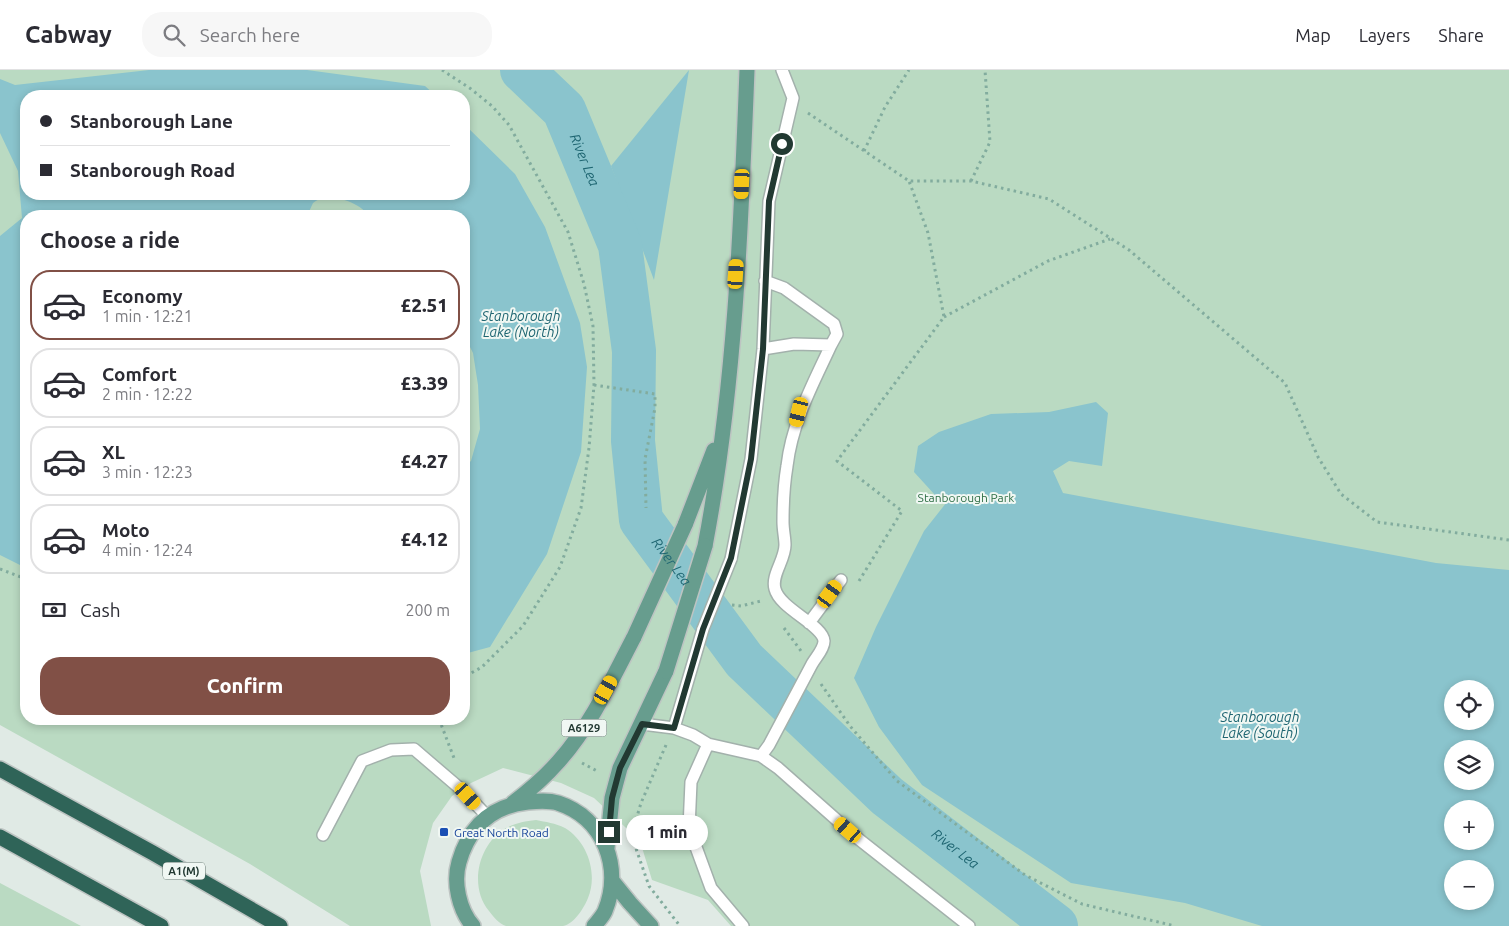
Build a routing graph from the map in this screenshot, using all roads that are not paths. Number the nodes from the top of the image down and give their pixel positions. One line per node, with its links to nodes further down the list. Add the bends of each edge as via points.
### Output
1 (747, 70): 6 (main road, A6129, via 732,346)
2 (782, 70): 3 (lane, via 793,98 769,201)
3 (765, 281): 4 (lane, via 784,288 834,324 837,334); 5 (lane)
4 (831, 345): 5 (lane, via 794,344); 8 (lane, via 799,412 787,464 783,524 785,546 775,583 784,603)
5 (763, 349): 10 (lane, bridge, via 751,459 731,558 703,629)
6 (722, 430): 9 (main road, A6129, bridge, via 705,546 666,671); 14 (main road, A6129, bridge, via 685,525 634,637 582,730 559,761)
7 (841, 580): 8 (lane)
8 (809, 623): 12 (lane, via 821,632 824,640 820,652)
9 (642, 724): 10 (lane); 18 (main road, A6129, via 620,768 612,798)
10 (674, 728): 11 (lane)
11 (708, 744): 12 (lane); 25 (lane, via 692,782 689,828 711,888)
12 (761, 756): 26 (lane, via 856,837)
13 (0, 769): 21 (highway, A1(M))
14 (512, 804): 15 (main road); 18 (main road, via 540,800 558,803 573,810 593,827)
15 (487, 816): 16 (lane, via 414,750 391,750 362,761); 22 (main road, via 473,830 457,866 462,906)
16 (323, 835)
17 (0, 837): 20 (highway)
18 (607, 848): 19 (main road)
19 (613, 882): 23 (main road, via 605,912); 24 (main road)
20 (161, 926)
21 (280, 926)
22 (474, 926)
23 (594, 926)
24 (651, 926)
25 (743, 926)
26 (969, 926)

